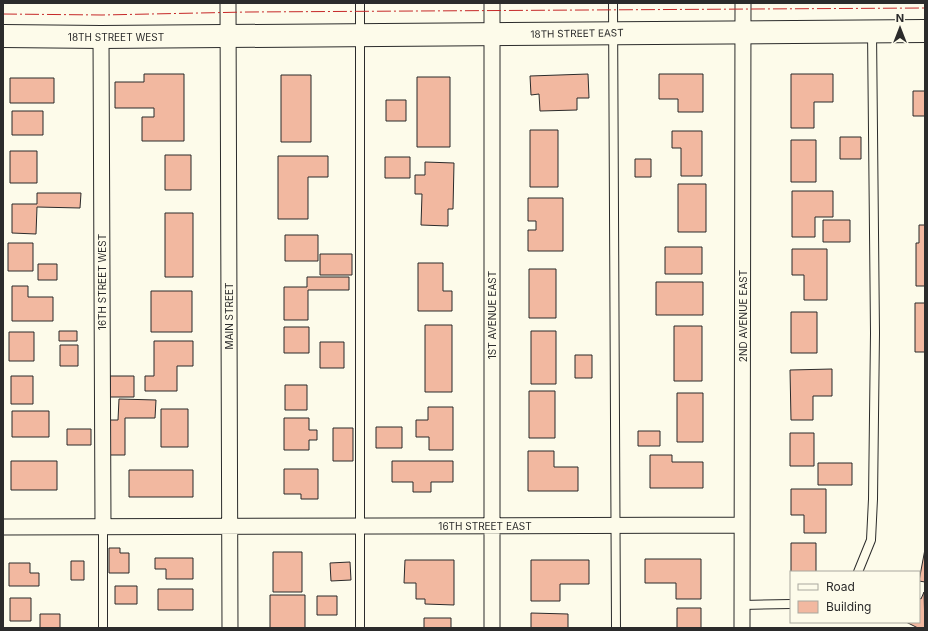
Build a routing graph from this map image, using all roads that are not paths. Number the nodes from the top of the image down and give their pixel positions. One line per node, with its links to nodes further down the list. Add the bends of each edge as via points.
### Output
1 (228, 3): 13 (street, MAIN STREET)
2 (360, 3): 11 (lane)
3 (492, 3): 10 (street, 1ST AVENUE EAST)
4 (613, 3): 9 (lane)
5 (744, 3): 8 (street, 2ND AVENUE EAST)
6 (872, 31): 7 (street, 18TH STREET EAST); 8 (street, 18TH STREET EAST); 22 (lane, via 875,333 872,540)
7 (925, 31)
8 (743, 32): 9 (street, 18TH STREET EAST); 16 (street, 2ND AVENUE EAST)
9 (613, 33): 10 (street, 18TH STREET EAST); 15 (lane)
10 (492, 34): 11 (street, 18TH STREET EAST); 19 (street, 1ST AVENUE EAST)
11 (360, 35): 13 (street, 18TH STREET EAST); 18 (lane)
12 (3, 36): 14 (street, 18TH STREET WEST)
13 (228, 36): 14 (street, 18TH STREET WEST); 17 (street, MAIN STREET)
14 (101, 37): 21 (street, 16TH STREET WEST)
15 (616, 525): 16 (street, 16TH STREET EAST); 19 (street, 16TH STREET EAST); 29 (lane)
16 (741, 525): 24 (street, 2ND AVENUE EAST)
17 (229, 526): 18 (street, 16TH STREET EAST); 21 (street); 26 (street, MAIN STREET)
18 (360, 526): 19 (street, 16TH STREET EAST); 27 (lane)
19 (492, 526): 28 (street, 1ST AVENUE EAST)
20 (3, 527): 21 (street)
21 (103, 527): 25 (lane)
22 (858, 571)
23 (790, 604): 24 (lane)
24 (742, 605): 30 (street, 2ND AVENUE EAST)
25 (102, 628)
26 (230, 628)
27 (360, 628)
28 (492, 628)
29 (616, 628)
30 (742, 628)

